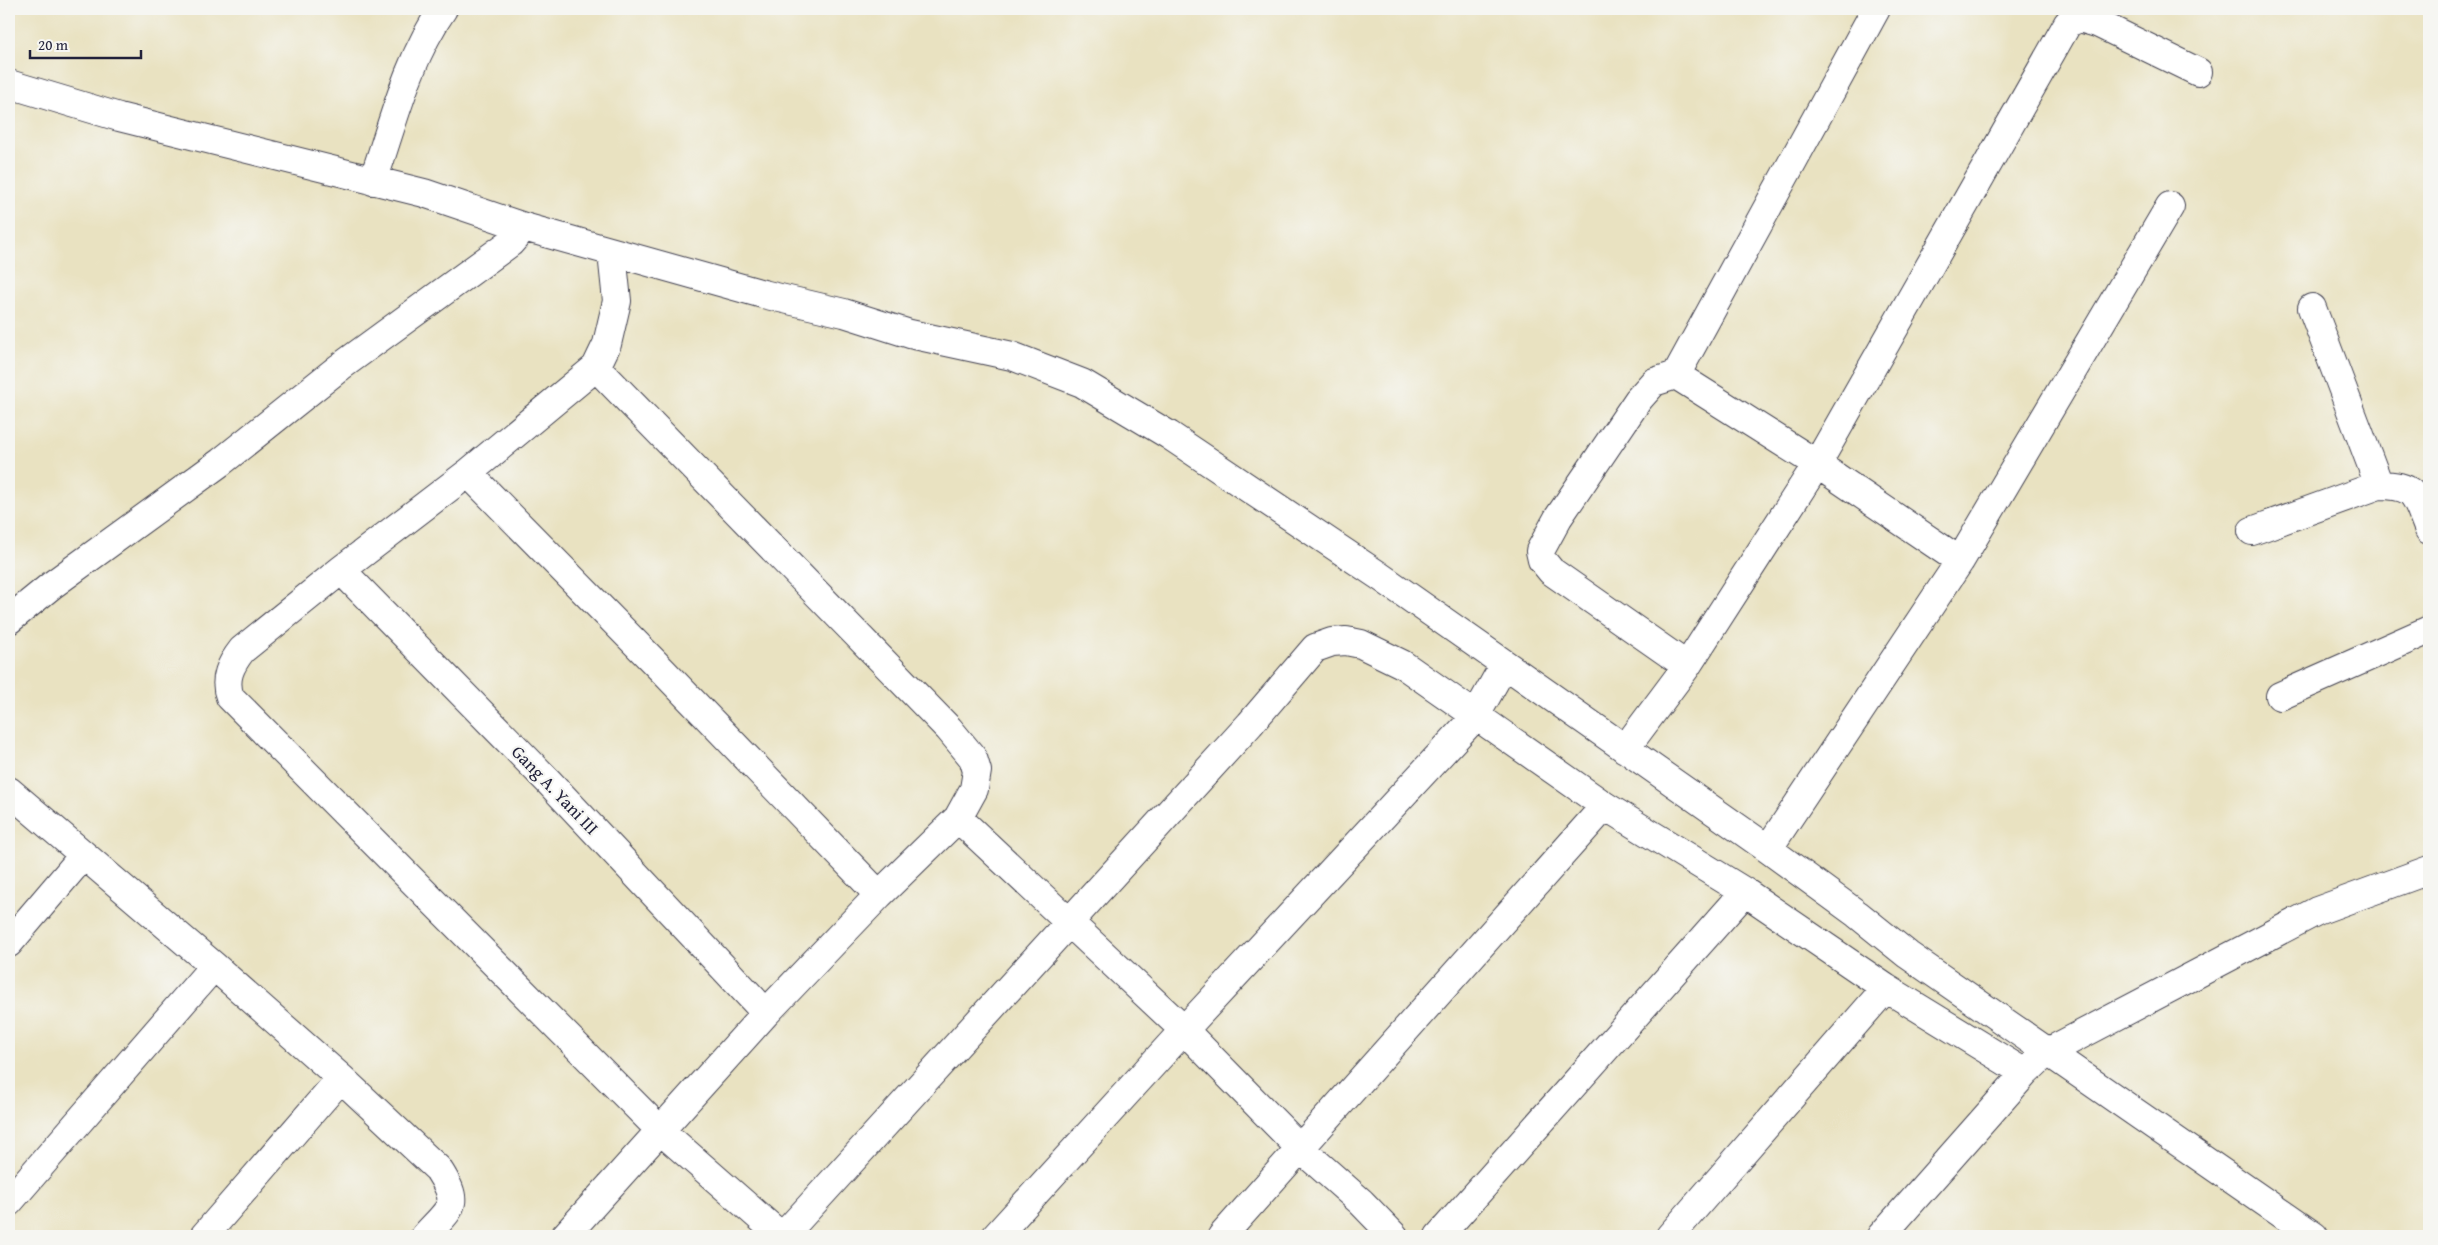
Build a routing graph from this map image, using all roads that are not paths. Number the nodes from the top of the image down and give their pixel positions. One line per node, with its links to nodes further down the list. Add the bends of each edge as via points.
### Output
1 (443, 9): 5 (street, via 419,50)
2 (1876, 9): 11 (street)
3 (2198, 72): 12 (street, via 2097,23 2080,18 2068,23)
4 (9, 84): 5 (street, via 119,117)
5 (373, 180): 7 (street, via 424,193)
6 (2170, 206): 18 (street)
7 (524, 227): 8 (street); 20 (street, via 510,243 340,367 221,462)
8 (612, 253): 10 (street, via 617,301 607,344); 22 (street, via 844,313 910,334 1012,356 1082,384 1194,452 1378,575)
9 (2312, 308): 15 (street)
10 (596, 367): 13 (street); 29 (street, via 949,729 973,758 976,780)
11 (1676, 375): 12 (street); 23 (street, via 1654,382 1638,400 1563,510 1540,551 1542,560 1551,571)
12 (1817, 464): 18 (street); 23 (street)
13 (468, 473): 19 (street); 34 (street)
14 (2418, 483): 15 (street); 16 (street, via 2413,493)
15 (2379, 485): 17 (street)
16 (2429, 530)
17 (2252, 532)
18 (1960, 561): 30 (street)
19 (340, 570): 39 (street, Gang A. Yani III, via 548,780); 44 (street, via 242,650 231,665 230,697)
20 (9, 620)
21 (2429, 630): 24 (street)
22 (1504, 665): 25 (street); 26 (street)
23 (1687, 666): 26 (street)
24 (2280, 696)
25 (1475, 717): 28 (street); 35 (street, via 1402,664 1361,644 1332,642 1315,648); 40 (street)
26 (1625, 749): 30 (street)
27 (9, 791): 31 (street)
28 (1604, 806): 33 (street); 45 (street)
29 (958, 818): 34 (street); 35 (street)
30 (1768, 849): 41 (street, via 1908,955)
31 (83, 856): 36 (street); 37 (street)
32 (2429, 870): 41 (street, via 2317,911)
33 (1745, 892): 38 (street); 54 (street)
34 (879, 895): 39 (street)
35 (1070, 922): 40 (street); 50 (street)
36 (9, 943)
37 (214, 966): 43 (street); 46 (street)
38 (1886, 988): 42 (street); 55 (street)
39 (766, 1013): 44 (street)
40 (1184, 1030): 45 (street); 51 (street)
41 (2046, 1052): 42 (street); 57 (street)
42 (2024, 1073): 56 (street)
43 (341, 1078): 47 (street); 48 (street, via 438,1169 449,1186 452,1204)
44 (660, 1130): 49 (street); 50 (street)
45 (1301, 1149): 52 (street); 53 (street)
46 (9, 1202)
47 (204, 1236)
48 (425, 1236)
49 (564, 1236)
50 (782, 1236)
51 (996, 1236)
52 (1222, 1236)
53 (1394, 1236)
54 (1439, 1236)
55 (1670, 1236)
56 (1881, 1236)
57 (2314, 1236)

